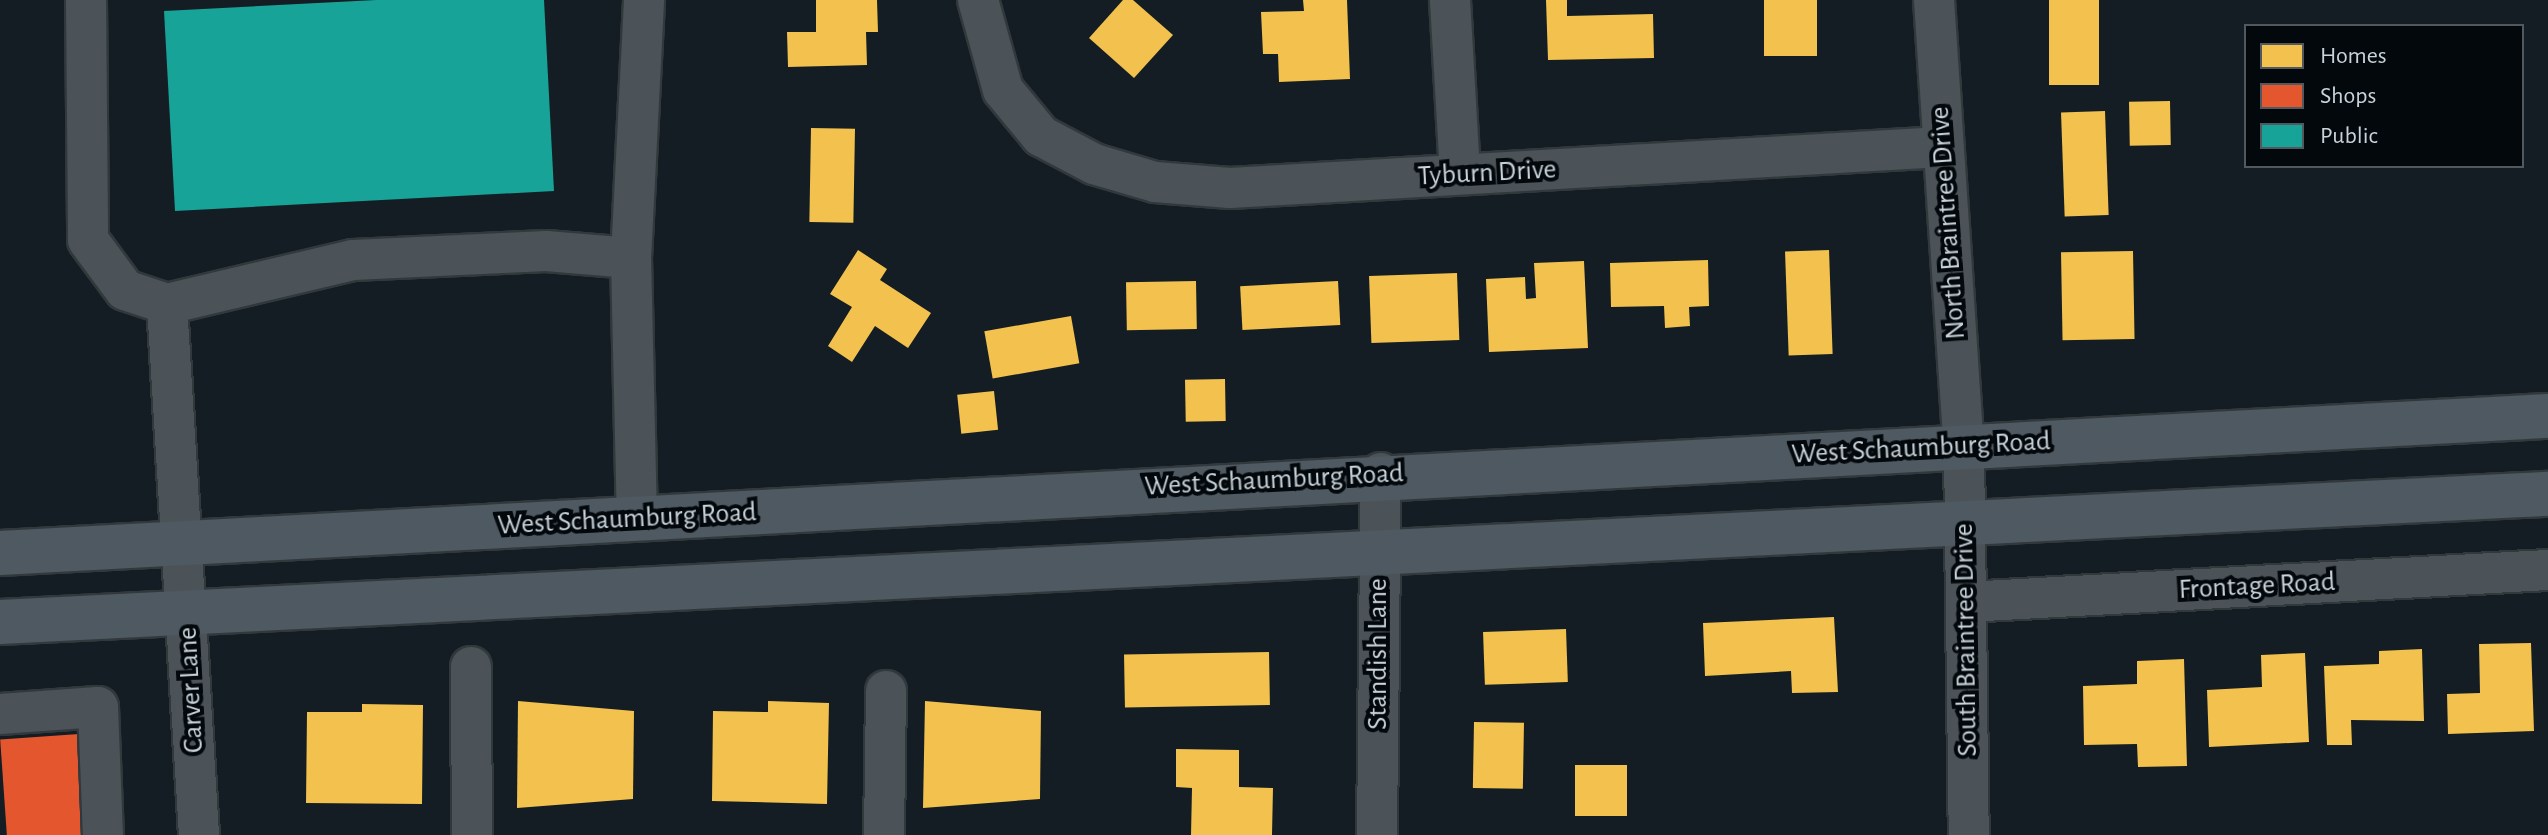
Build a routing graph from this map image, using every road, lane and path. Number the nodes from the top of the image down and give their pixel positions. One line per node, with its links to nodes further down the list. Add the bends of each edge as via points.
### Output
1 (86, 0): 9 (street, via 88,240 125,290)
2 (644, 0): 8 (street)
3 (978, 0): 7 (street, Tyburn Drive, via 1003,90 1041,136 1094,164 1155,182 1230,188)
4 (1450, 0): 7 (street)
5 (1934, 0): 6 (street, North Braintree Drive)
6 (1942, 147): 7 (street, Tyburn Drive); 11 (street, North Braintree Drive)
7 (1460, 174)
8 (631, 258): 9 (street, via 546,251 353,260); 14 (street)
9 (167, 304): 16 (street, Carver Lane)
10 (2548, 416): 11 (main road, West Schaumburg Road)
11 (1964, 446): 12 (main road, West Schaumburg Road); 15 (street, South Braintree Drive)
12 (1381, 473): 14 (main road, West Schaumburg Road); 18 (street, Standish Lane)
13 (2548, 494): 15 (main road)
14 (637, 518): 16 (main road, West Schaumburg Road)
15 (1965, 523): 18 (main road); 20 (street, South Braintree Drive)
16 (182, 544): 17 (main road, West Schaumburg Road); 21 (street, Carver Lane)
17 (0, 553)
18 (1379, 553): 21 (main road); 30 (street, Standish Lane)
19 (2548, 570): 20 (street, Frontage Road)
20 (1966, 602): 31 (street, South Braintree Drive)
21 (187, 613): 22 (main road); 27 (street, Carver Lane)
22 (0, 622)
23 (471, 667): 28 (street)
24 (886, 691): 29 (street)
25 (0, 714): 26 (street, via 98,707)
26 (103, 835)
27 (199, 835)
28 (472, 835)
29 (884, 835)
30 (1377, 835)
31 (1969, 835)

